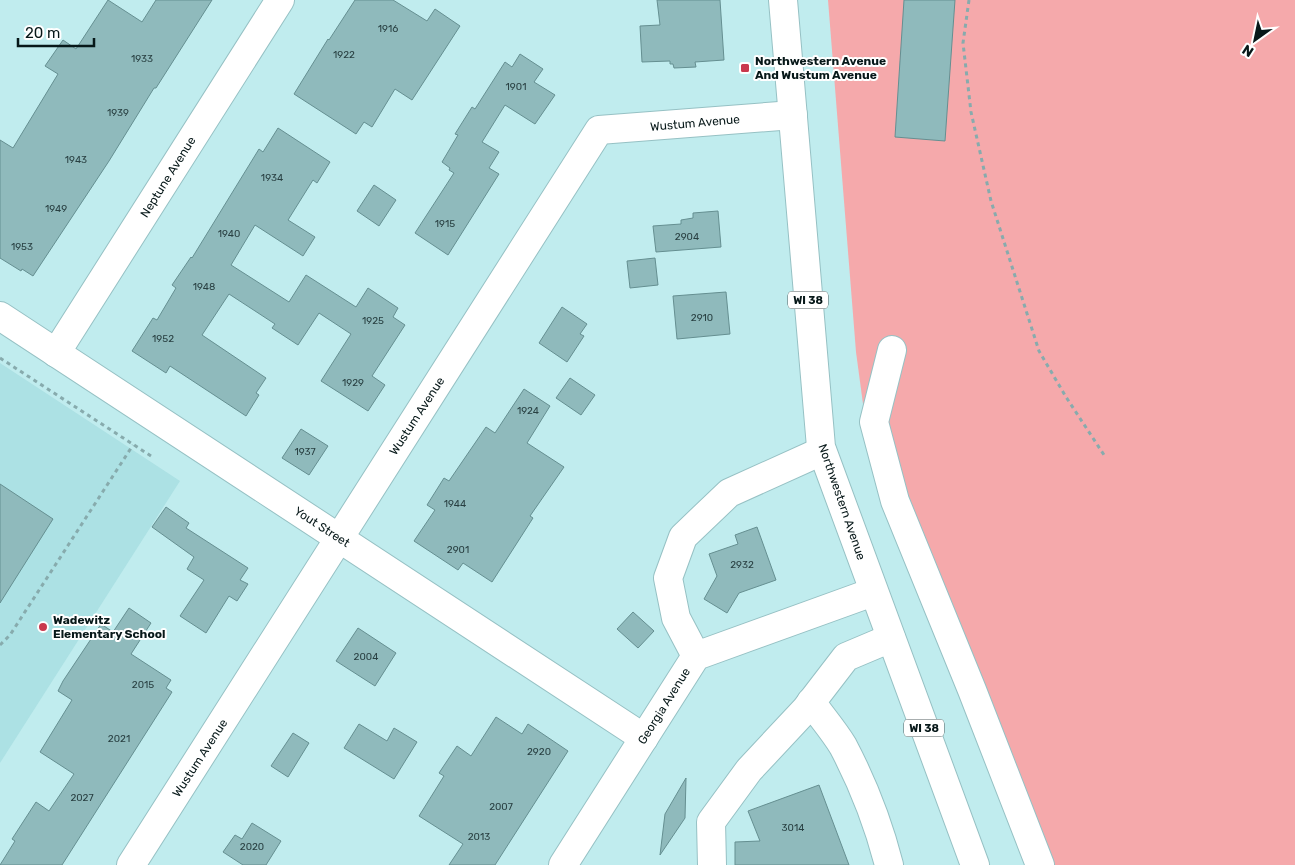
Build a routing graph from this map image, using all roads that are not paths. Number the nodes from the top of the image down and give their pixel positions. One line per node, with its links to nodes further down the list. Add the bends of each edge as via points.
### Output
1 (280, 0): 6 (street, Neptune Avenue)
2 (783, 0): 3 (street, Northwestern Avenue / WI 38)
3 (793, 115): 7 (street, Northwestern Avenue / WI 38); 8 (street, Wustum Avenue, via 600,130)
4 (0, 316): 6 (street, Yout Street)
5 (892, 350): 19 (street, via 874,422 895,501)
6 (56, 353): 8 (street, Yout Street)
7 (822, 451): 9 (street, Northwestern Avenue / WI 38); 11 (street, via 729,493 683,537 668,578 676,618)
8 (339, 538): 13 (street, Yout Street); 14 (street, Wustum Avenue)
9 (873, 592): 10 (street, Northwestern Avenue / WI 38); 11 (street, Georgia Avenue)
10 (891, 638): 12 (street, via 846,657); 18 (street, Northwestern Avenue / WI 38)
11 (696, 656): 13 (street, Georgia Avenue)
12 (811, 702): 16 (street, via 749,770 711,822); 17 (street, via 842,744 855,770 884,843)
13 (644, 738): 15 (street, Georgia Avenue)
14 (131, 865)
15 (563, 865)
16 (712, 865)
17 (889, 865)
18 (976, 865)
19 (1040, 865)

